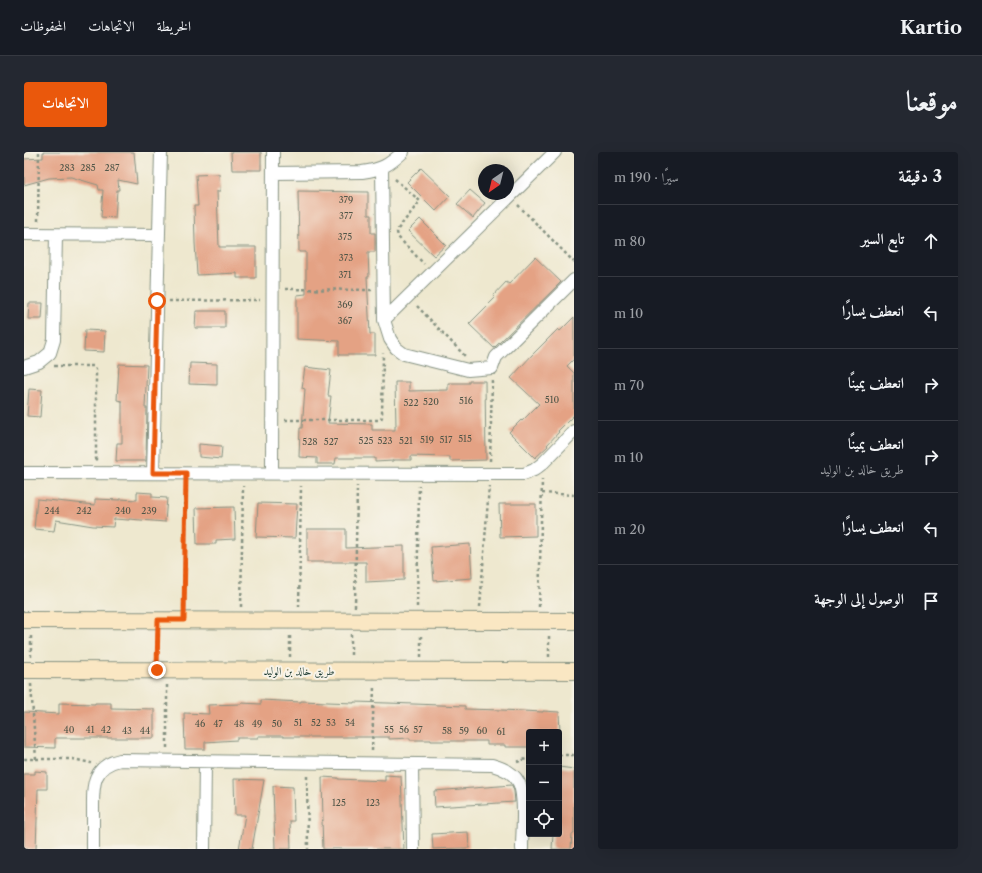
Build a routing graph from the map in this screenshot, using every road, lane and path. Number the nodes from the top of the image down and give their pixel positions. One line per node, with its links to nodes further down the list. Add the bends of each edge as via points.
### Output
1 (39, 152): 12 (path)
2 (161, 152): 14 (street)
3 (273, 152): 7 (street)
4 (403, 152): 6 (street)
5 (555, 152): 8 (street)
6 (382, 168): 7 (street, via 362,172); 16 (path, via 420,201 397,232 398,237); 18 (street)
7 (273, 173): 19 (street)
8 (514, 192)
9 (506, 200): 16 (street)
10 (514, 200): 15 (path)
11 (24, 234): 12 (street)
12 (38, 234): 13 (street)
13 (56, 235): 14 (street); 24 (street, via 54,340 50,353 39,362)
14 (159, 235): 21 (street)
15 (574, 262)
16 (433, 272): 20 (street)
17 (574, 280): 25 (street, via 496,357)
18 (384, 290): 19 (path); 22 (street)
19 (273, 294): 21 (path); 27 (street)
20 (408, 297): 22 (street); 26 (path)
21 (157, 301): 32 (street)
22 (384, 320): 26 (street, via 390,339 404,354 468,370)
23 (384, 350): 27 (path, via 381,419)
24 (25, 367): 31 (path, via 95,367)
25 (492, 368): 26 (street); 39 (path)
26 (478, 369)
27 (272, 420): 35 (street)
28 (574, 431): 29 (street)
29 (543, 463): 39 (street, via 524,474); 40 (path)
30 (24, 473): 31 (street)
31 (96, 473): 32 (street)
32 (153, 473): 33 (street)
33 (186, 473): 34 (street); 44 (path)
34 (243, 473): 35 (street); 45 (path)
35 (272, 473): 36 (street)
36 (301, 474): 37 (street); 46 (path)
37 (357, 474): 38 (street); 47 (path)
38 (419, 474): 39 (street); 48 (path)
39 (490, 475): 49 (path)
40 (542, 493): 41 (path); 50 (path)
41 (574, 495)
42 (28, 620): 43 (street); 52 (path)
43 (158, 620): 44 (street); 53 (path)
44 (184, 620): 45 (street)
45 (240, 620): 46 (street)
46 (295, 621): 47 (street); 54 (path)
47 (353, 621): 48 (street); 57 (path)
48 (419, 621): 49 (street); 59 (path)
49 (479, 621): 50 (street)
50 (544, 621): 51 (street); 55 (path)
51 (574, 621)
52 (27, 670): 53 (street, طريق خالد بن الوليد); 63 (path)
53 (162, 670): 54 (street, طريق خالد بن الوليد); 64 (path)
54 (290, 671): 57 (street, طريق خالد بن الوليد)
55 (549, 671): 56 (street, طريق خالد بن الوليد); 59 (street, طريق خالد بن الوليد)
56 (574, 671)
57 (351, 672): 58 (street, طريق خالد بن الوليد)
58 (374, 672): 59 (street, طريق خالد بن الوليد); 67 (path)
59 (421, 672)
60 (562, 755): 61 (path)
61 (574, 755)
62 (24, 759): 63 (path)
63 (36, 759): 69 (path, via 73,759)
64 (167, 761): 65 (street); 69 (street, via 120,760)
65 (205, 761): 66 (street); 71 (street)
66 (307, 762): 67 (street); 72 (path)
67 (372, 763): 68 (street)
68 (412, 764): 73 (street); 74 (street, via 492,765 512,774 523,794)
69 (103, 767): 70 (street, via 94,783)
70 (93, 849)
71 (204, 849)
72 (308, 849)
73 (413, 849)
74 (522, 849)

